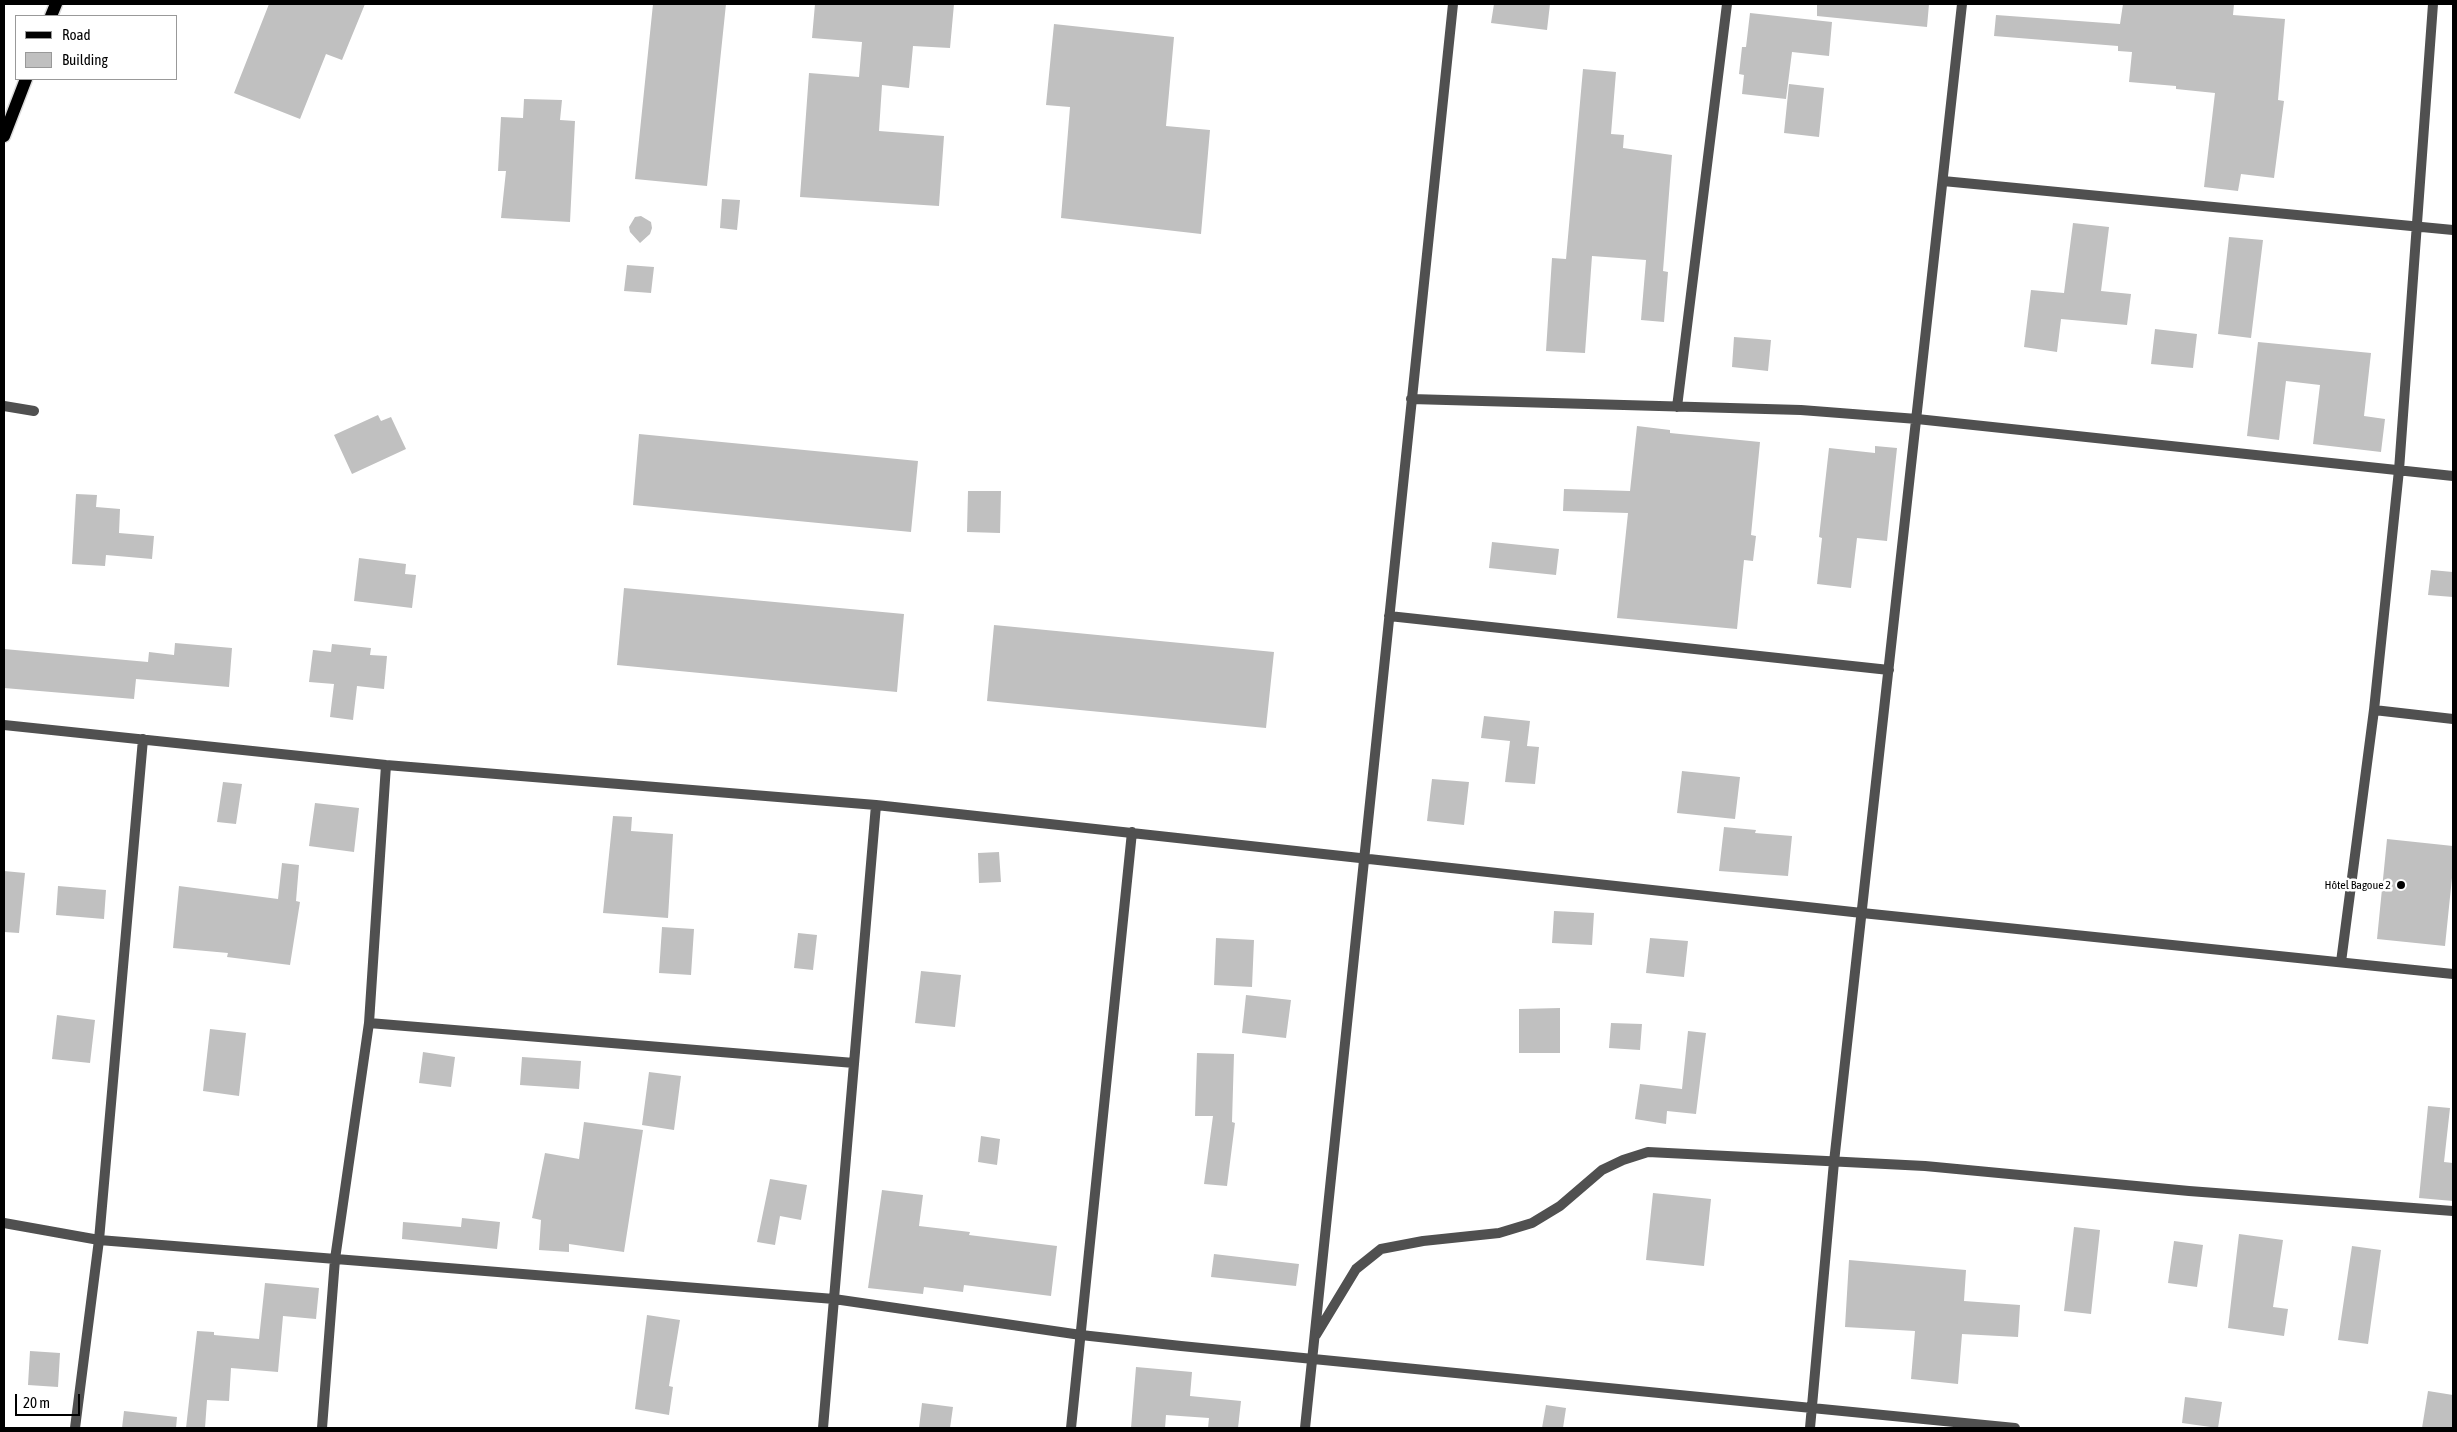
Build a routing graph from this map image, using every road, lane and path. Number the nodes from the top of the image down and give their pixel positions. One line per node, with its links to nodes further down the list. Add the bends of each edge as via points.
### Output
1 (1453, 4): 10 (street)
2 (1727, 4): 12 (street)
3 (1962, 4): 7 (street)
4 (2433, 4): 8 (street)
5 (26, 80): 6 (main road)
6 (4, 136)
7 (1943, 181): 8 (street); 14 (street)
8 (2417, 226): 9 (street); 15 (street)
9 (2453, 230)
10 (1411, 399): 12 (street); 17 (street)
11 (4, 406): 13 (street)
12 (1676, 407): 14 (street, via 1801,410)
13 (34, 411)
14 (1917, 419): 15 (street); 18 (street)
15 (2400, 470): 16 (street); 19 (street)
16 (2453, 476)
17 (1389, 616): 18 (street); 26 (street)
18 (1889, 670): 27 (street)
19 (2374, 710): 20 (street); 28 (street)
20 (2453, 720)
21 (4, 725): 22 (street)
22 (143, 739): 23 (street); 35 (street)
23 (386, 765): 24 (street); 30 (street)
24 (876, 805): 25 (street); 31 (street)
25 (1132, 832): 26 (street); 38 (street)
26 (1364, 858): 27 (street); 39 (street)
27 (1862, 913): 28 (street); 32 (street)
28 (2341, 962): 29 (street)
29 (2453, 974)
30 (369, 1023): 31 (street); 36 (street)
31 (854, 1063): 37 (street)
32 (1834, 1162): 33 (street, via 1925,1166); 39 (street, via 1648,1152 1623,1160 1602,1170 1560,1206 1532,1223 1499,1233 1381,1249 1356,1269); 41 (street)
33 (2453, 1211)
34 (4, 1223): 35 (street)
35 (99, 1240): 36 (street); 42 (street)
36 (335, 1260): 37 (street); 43 (street)
37 (834, 1299): 38 (street); 44 (street)
38 (1081, 1335): 40 (street); 45 (street)
39 (1314, 1338): 40 (street)
40 (1312, 1358): 41 (street); 46 (street)
41 (1812, 1409): 47 (street); 48 (street)
42 (75, 1428)
43 (322, 1428)
44 (823, 1428)
45 (1071, 1428)
46 (1305, 1428)
47 (1810, 1428)
48 (2015, 1428)

